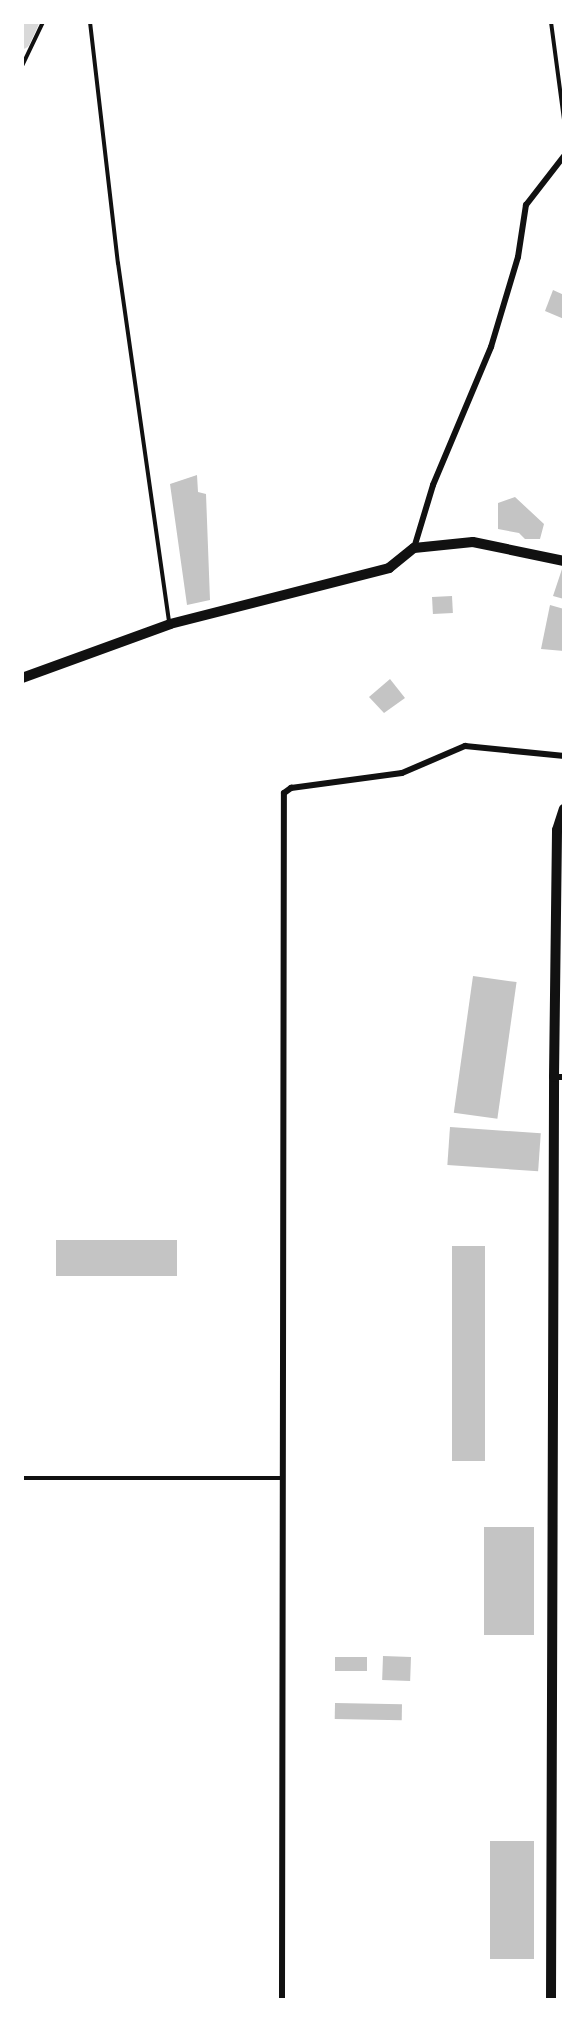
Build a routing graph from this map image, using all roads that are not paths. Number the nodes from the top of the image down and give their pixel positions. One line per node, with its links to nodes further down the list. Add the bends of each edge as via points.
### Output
1 (43, 22): 4 (lane)
2 (90, 22): 9 (lane, via 118,263)
3 (551, 22): 5 (lane)
4 (22, 66)
5 (564, 119)
6 (564, 156): 7 (street, via 526,205 518,257 491,347 433,485)
7 (414, 548): 8 (street, via 473,542); 9 (street, via 389,567)
8 (564, 561)
9 (170, 624): 10 (street)
10 (22, 678)
11 (564, 756): 15 (street, via 465,746 402,773 301,786 284,793)
12 (564, 809): 13 (street, via 558,830)
13 (559, 1077): 17 (street)
14 (22, 1478): 15 (lane)
15 (280, 1478): 16 (street)
16 (282, 2000)
17 (551, 2000)

